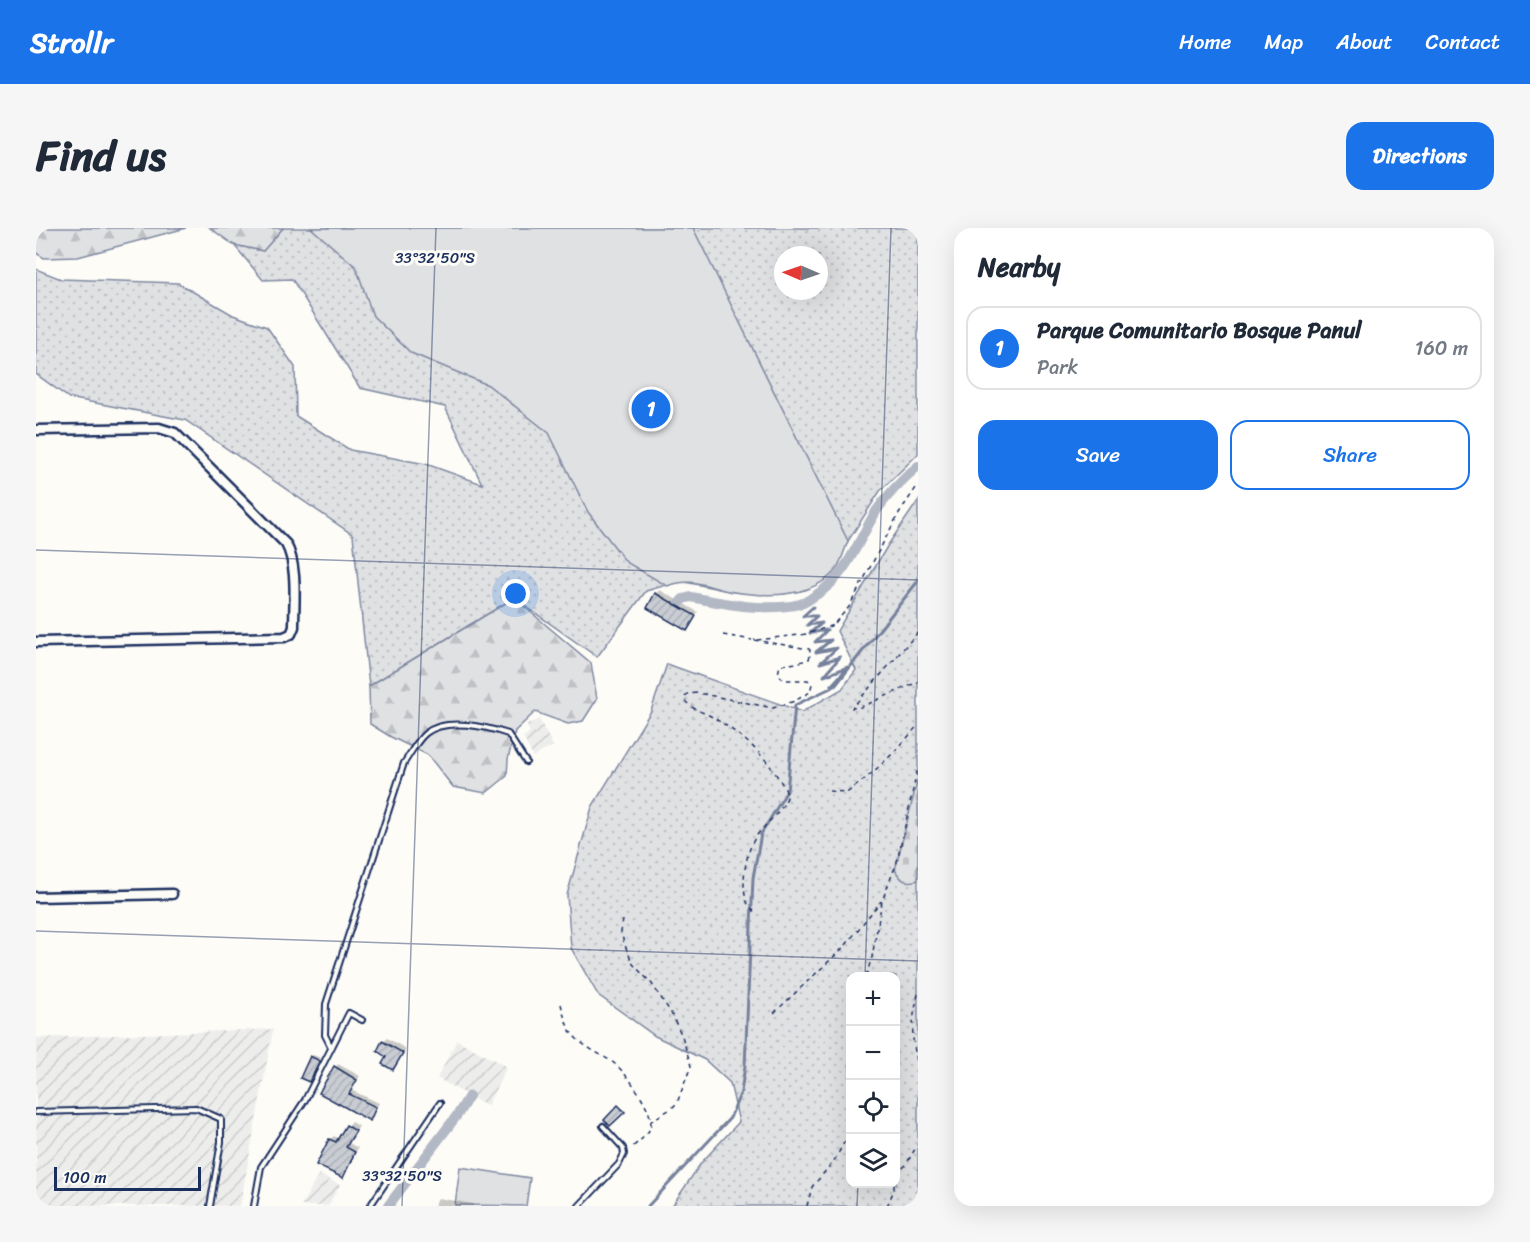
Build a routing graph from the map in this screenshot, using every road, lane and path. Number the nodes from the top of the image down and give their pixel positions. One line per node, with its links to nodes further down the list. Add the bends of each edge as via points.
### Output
1 (36, 430): 6 (street, via 159,428 180,436 286,544 293,565 294,627 284,637)
2 (918, 485): 5 (path, via 849,607 834,625 807,634)
3 (918, 632): 7 (path, via 852,708)
4 (723, 635): 5 (path)
5 (754, 640): 15 (path, via 809,649 809,659 780,665 778,674 784,680 808,680 812,684 810,692 773,708 712,695 691,693 684,698 690,706 752,744 788,795 751,844 747,858 745,891)
6 (36, 642)
7 (918, 682)
8 (918, 725): 11 (path, via 848,792)
9 (526, 762): 22 (lane, via 508,734 485,727 453,724 427,731 415,745 404,764 326,1004 325,1035)
10 (918, 767): 14 (path, via 897,862)
11 (829, 790)
12 (172, 894): 13 (street)
13 (36, 897)
14 (882, 901): 17 (path); 20 (path, via 844,946)
15 (755, 914)
16 (623, 920): 26 (path, via 621,932 633,964 671,1013 691,1065 677,1103)
17 (867, 972)
18 (918, 994): 23 (path, via 912,1043)
19 (561, 1004): 26 (path, via 576,1038 613,1063 631,1081)
20 (774, 1013)
21 (362, 1020): 22 (lane, via 349,1013)
22 (331, 1047): 34 (lane, via 299,1110 261,1167)
23 (918, 1063)
24 (440, 1103): 35 (lane)
25 (36, 1112): 33 (lane, via 196,1108 221,1119)
26 (651, 1121): 30 (path, via 649,1130)
27 (603, 1126): 30 (lane)
28 (849, 1134): 37 (path, via 834,1161 812,1187)
29 (918, 1144): 31 (path)
30 (624, 1154): 36 (lane)
31 (900, 1170)
32 (894, 1188): 38 (path)
33 (210, 1206)
34 (254, 1206)
35 (370, 1206)
36 (579, 1206)
37 (807, 1206)
38 (887, 1206)

